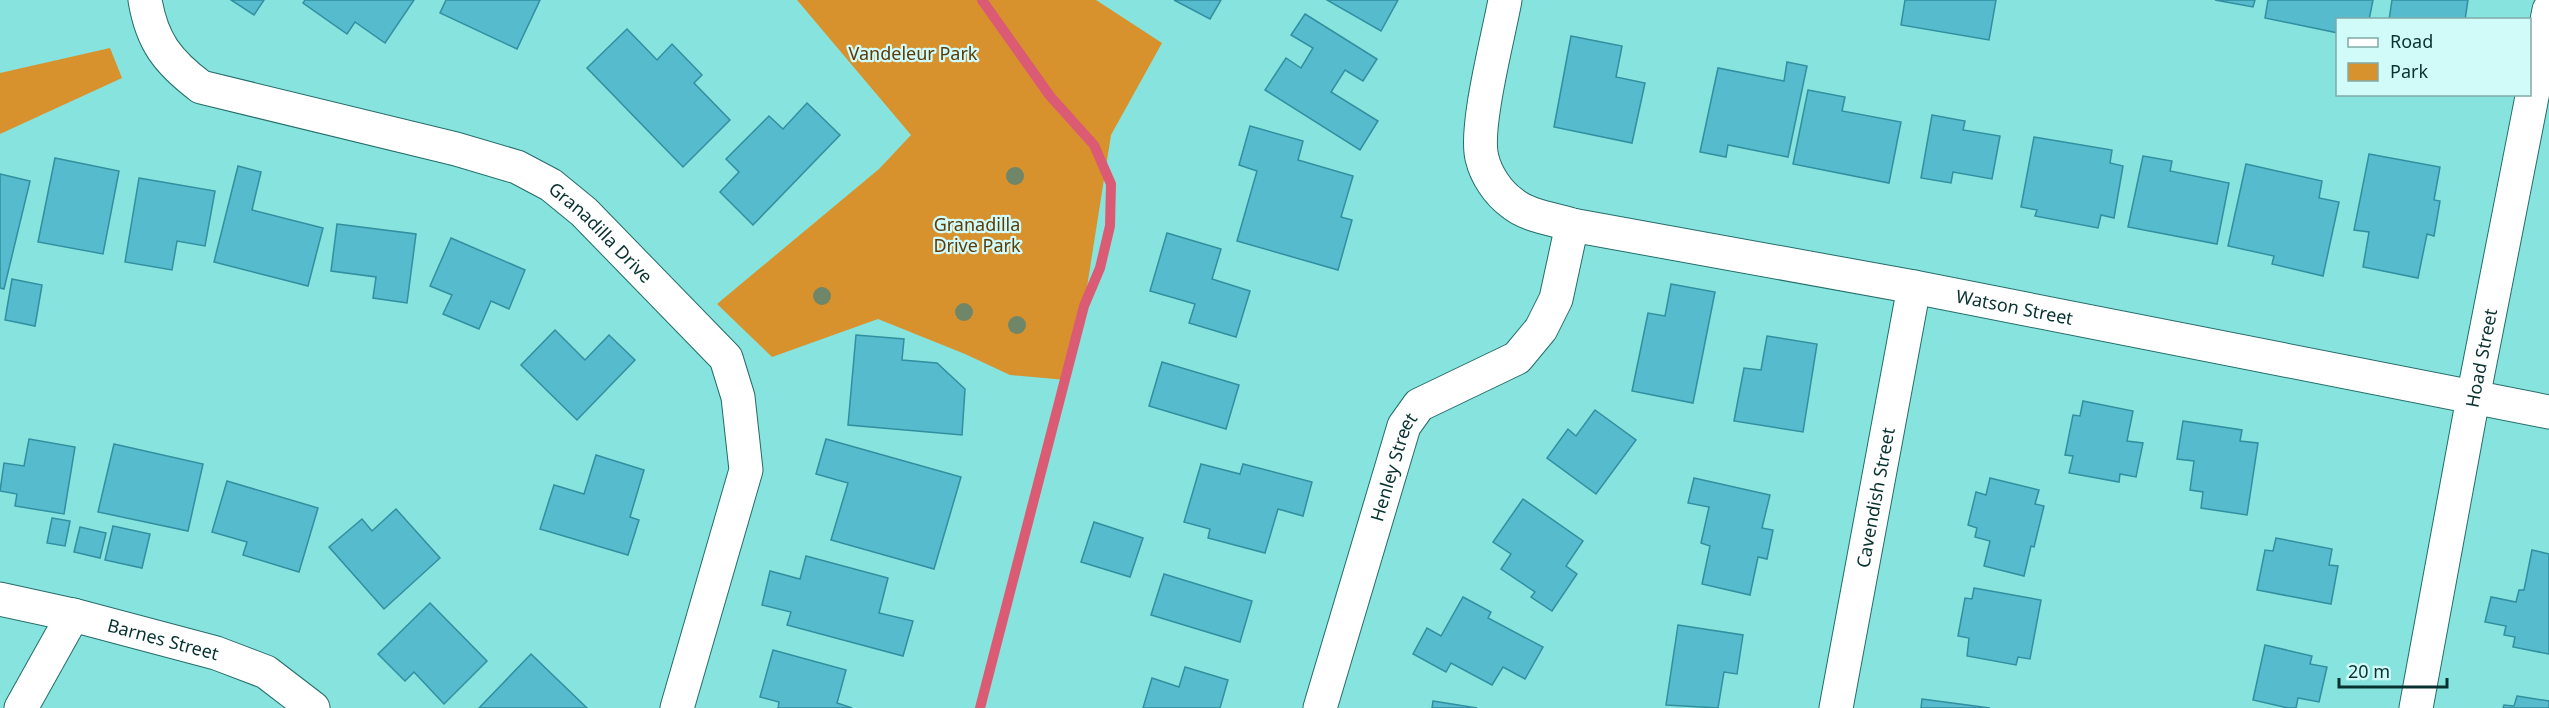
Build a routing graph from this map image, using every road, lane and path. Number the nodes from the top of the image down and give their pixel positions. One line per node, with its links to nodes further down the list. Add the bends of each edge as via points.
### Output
1 (145, 0): 12 (street, Granadilla Drive, via 149,22 161,48 177,69 201,87 456,149 517,167 551,184 584,212 726,358 738,397 746,470)
2 (1506, 0): 4 (street, Watson Street, via 1481,133 1481,157 1492,182 1513,204)
3 (2549, 10): 6 (street, Hoad Street)
4 (1572, 225): 5 (street, Watson Street); 13 (street, Henley Street, via 1556,299 1517,358 1419,405 1404,426)
5 (1914, 287): 6 (street, Watson Street); 14 (street, Cavendish Street)
6 (2473, 398): 7 (street, Watson Street); 15 (street, Hoad Street)
7 (2549, 412)
8 (0, 599): 9 (street, Barnes Street)
9 (73, 615): 10 (street); 11 (street, Barnes Street, via 216,653 256,668)
10 (21, 708)
11 (313, 708)
12 (677, 708)
13 (1320, 708)
14 (1836, 708)
15 (2416, 708)

